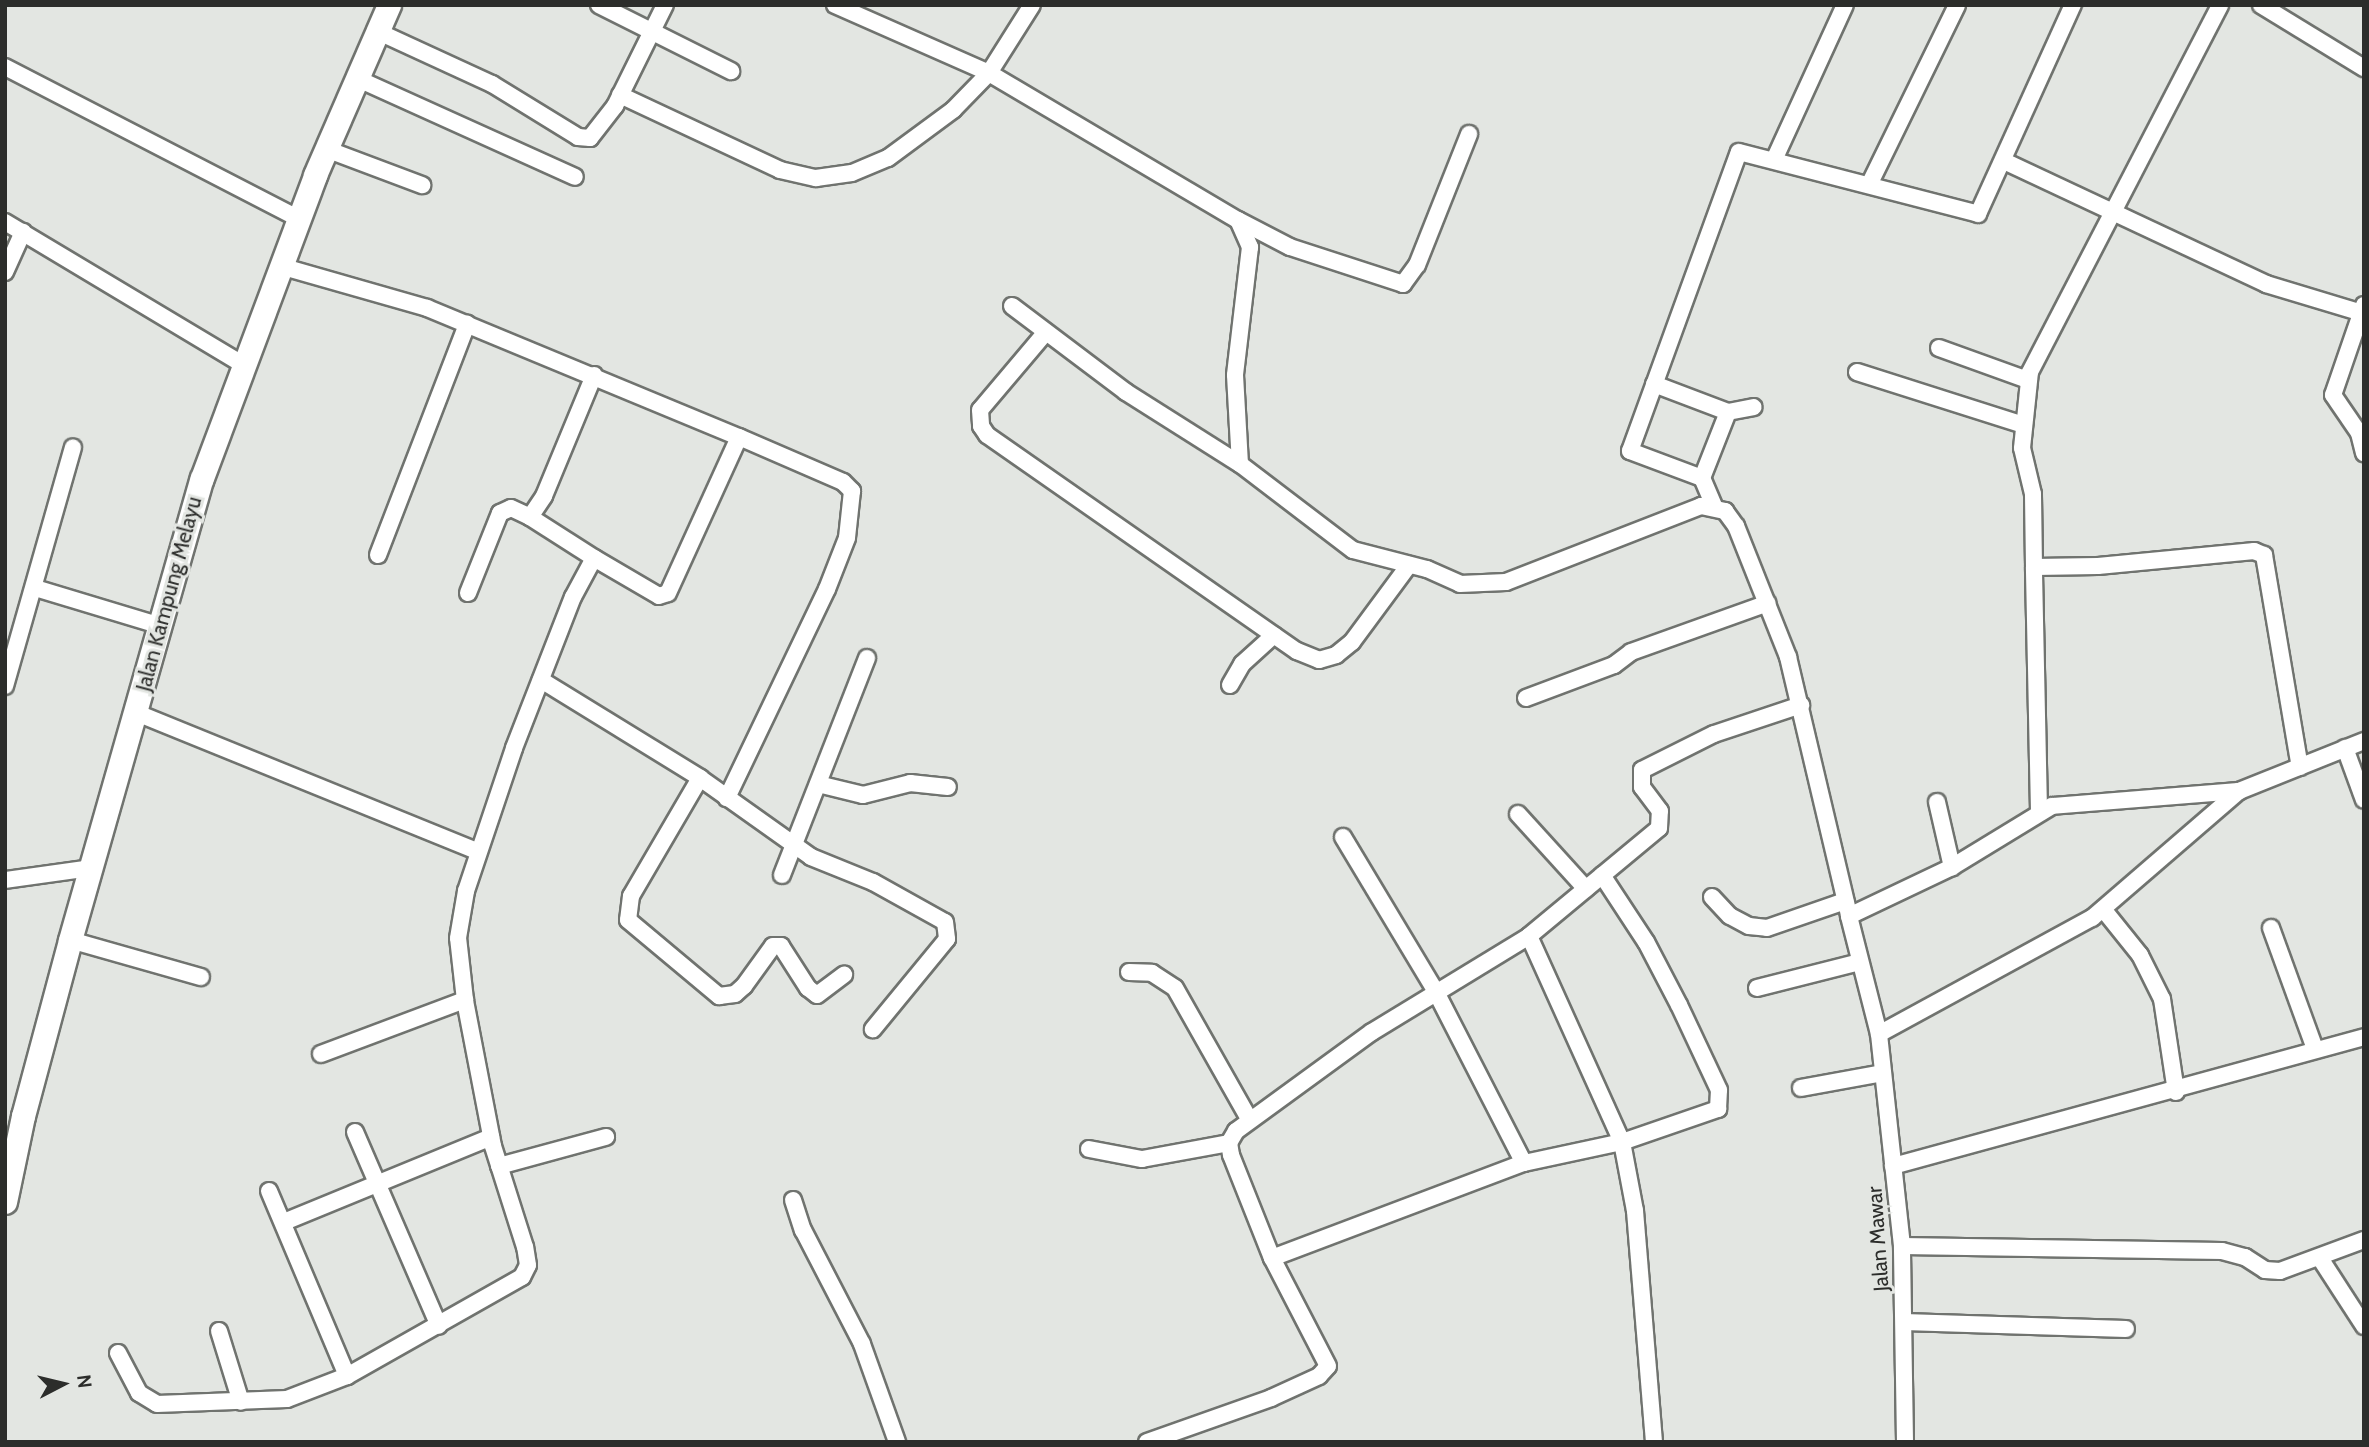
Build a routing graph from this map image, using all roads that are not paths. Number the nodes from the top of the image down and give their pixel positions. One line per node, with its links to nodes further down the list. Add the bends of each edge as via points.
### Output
1 (389, 5): 11 (main road, Jalan Kampung Melayu)
2 (599, 5): 12 (street)
3 (665, 5): 12 (street)
4 (835, 5): 16 (street)
5 (1032, 5): 16 (street)
6 (1846, 5): 21 (street)
7 (1957, 5): 25 (street)
8 (2073, 5): 25 (street, via 1978,214)
9 (2220, 5): 26 (street)
10 (2261, 5): 14 (street)
11 (379, 32): 17 (main road, Jalan Kampung Melayu); 18 (street, via 492,85 578,137 594,135)
12 (652, 32): 15 (street); 18 (street)
13 (5, 67): 27 (street)
14 (2364, 68)
15 (731, 71)
16 (989, 73): 18 (street, via 953,110 888,158 852,173 816,178 780,170); 28 (street)
17 (356, 78): 20 (main road, Jalan Kampung Melayu); 23 (street)
18 (620, 95)
19 (1469, 134): 31 (street, via 1404,285)
20 (326, 149): 24 (street); 27 (main road, Jalan Kampung Melayu)
21 (1774, 160): 25 (street); 44 (street, via 1739,152)
22 (2008, 163): 26 (street)
23 (575, 177)
24 (422, 185)
25 (1869, 185)
26 (2111, 214): 36 (street, via 2266,284); 43 (street, via 2051,325)
27 (298, 218): 33 (main road, Jalan Kampung Melayu)
28 (1238, 220): 31 (street); 32 (street)
29 (5, 222): 30 (street)
30 (23, 232): 34 (street); 40 (street)
31 (1272, 238): 32 (street)
32 (1250, 247): 51 (street, via 1235,375)
33 (280, 267): 37 (street, via 427,308); 40 (main road, Jalan Kampung Melayu)
34 (5, 272)
35 (1012, 306): 38 (street)
36 (2363, 309): 50 (street, via 2333,395 2359,433)
37 (467, 324): 42 (street); 55 (street)
38 (1046, 332): 51 (street, via 1126,392); 63 (street, via 980,410 987,435)
39 (1939, 348): 43 (street)
40 (244, 365): 62 (main road, Jalan Kampung Melayu, via 202,478)
41 (1857, 372): 47 (street)
42 (594, 376): 48 (street); 54 (street, via 544,496)
43 (2028, 380): 47 (street)
44 (1654, 384): 46 (street); 52 (street, via 1630,451)
45 (1754, 407): 46 (street)
46 (1728, 412): 52 (street)
47 (2021, 424): 58 (street, via 2034,494)
48 (739, 437): 56 (street, via 668,593 659,596); 78 (street, via 843,482 852,491 853,504 847,538 828,589)
49 (73, 447): 59 (street)
50 (2364, 453)
51 (1240, 464): 57 (street, via 1353,550)
52 (1702, 478): 53 (street)
53 (1714, 506): 57 (street, via 1676,514 1552,566 1487,586 1460,584); 61 (street, Jalan Mawar, via 1725,511 1736,526)
54 (530, 517): 56 (street); 60 (street, via 512,508 500,513)
55 (378, 555)
56 (594, 558): 65 (street, via 573,597)
57 (1409, 565): 63 (street, via 1352,642 1326,660 1297,651)
58 (2034, 567): 73 (street, via 2098,566 2254,551 2264,555); 81 (street)
59 (35, 587): 62 (street); 67 (street)
60 (468, 593)
61 (1768, 603): 68 (street, via 1631,652 1614,665); 69 (street, Jalan Mawar)
62 (161, 626): 70 (main road, Jalan Kampung Melayu)
63 (1274, 635): 66 (street, via 1242,664)
64 (867, 658): 75 (street)
65 (541, 680): 74 (street); 85 (street)
66 (1230, 685)
67 (5, 686)
68 (1526, 698)
69 (1801, 705): 89 (street, via 1714,734 1642,771 1642,788 1662,820 1659,828); 93 (street, Jalan Mawar)
70 (137, 712): 85 (street); 87 (main road, Jalan Kampung Melayu)
71 (2364, 741): 72 (street)
72 (2345, 748): 73 (street); 79 (street)
73 (2300, 767): 77 (street)
74 (700, 778): 78 (street); 100 (street, via 631,896 628,920 719,996 734,995 744,986 773,946 781,946 817,995)
75 (818, 784): 76 (street, via 863,795 910,783); 84 (street)
76 (947, 787)
77 (2239, 791): 81 (street, via 2063,803); 94 (street)
78 (727, 798): 84 (street)
79 (2364, 800)
80 (1937, 802): 86 (street)
81 (2039, 811): 86 (street)
82 (1518, 814): 91 (street)
83 (1343, 837): 103 (street)
84 (793, 844): 88 (street); 105 (street, via 828,865 873,882 948,927 947,939)
85 (477, 851): 104 (street, via 458,938)
86 (1952, 867): 93 (street)
87 (91, 868): 90 (street); 97 (main road, Jalan Kampung Melayu)
88 (782, 875)
89 (1602, 875): 91 (street); 117 (street, via 1646,942 1721,1098 1712,1113)
90 (5, 880)
91 (1586, 889): 96 (street)
92 (1712, 897): 93 (street, via 1730,916 1749,926 1767,928)
93 (1847, 909): 98 (street, Jalan Mawar)
94 (2103, 909): 106 (street, via 2056,940); 112 (street, via 2140,955 2162,999)
95 (2270, 928): 108 (street)
96 (1529, 936): 103 (street); 117 (street)
97 (70, 940): 101 (street); 121 (main road, Jalan Kampung Melayu)
98 (1860, 962): 102 (street); 106 (street, Jalan Mawar)
99 (1129, 972): 113 (street, via 1152,972 1175,988)
100 (844, 975)
101 (201, 977)
102 (1758, 988)
103 (1436, 992): 113 (street); 120 (street)
104 (466, 1000): 109 (street); 115 (street)
105 (873, 1029)
106 (1879, 1034): 110 (street, Jalan Mawar)
107 (2364, 1037): 108 (street)
108 (2315, 1049): 112 (street)
109 (321, 1054)
110 (1883, 1073): 111 (street); 123 (street, Jalan Mawar)
111 (1801, 1088)
112 (2176, 1092): 123 (street)
113 (1249, 1119): 118 (street)
114 (355, 1132): 124 (street)
115 (491, 1137): 122 (street); 124 (street)
116 (606, 1137): 122 (street)
117 (1622, 1142): 120 (street); 143 (street, via 1635,1211)
118 (1229, 1143): 119 (street, via 1142,1159); 131 (street)
119 (1089, 1149)
120 (1524, 1163): 131 (street)
121 (9, 1164): 127 (main road, Jalan Kampung Melayu)
122 (499, 1166): 134 (street, via 528,1265 522,1278)
123 (1893, 1166): 130 (street, Jalan Mawar)
124 (377, 1184): 128 (street); 134 (street)
125 (269, 1191): 128 (street)
126 (793, 1200): 141 (street, via 803,1230 862,1344)
127 (5, 1202)
128 (284, 1222): 139 (street)
129 (2364, 1240): 132 (street)
130 (1902, 1246): 132 (street, via 2222,1251 2245,1257 2265,1270 2280,1271); 133 (street, Jalan Mawar)
131 (1272, 1258): 142 (street, via 1326,1357 1325,1372 1271,1398)
132 (2320, 1258): 135 (street)
133 (1904, 1322): 136 (street); 144 (street, Jalan Mawar)
134 (439, 1326): 139 (street)
135 (2364, 1326)
136 (2126, 1329)
137 (219, 1331): 140 (street)
138 (118, 1353): 140 (street, via 146,1399 170,1404)
139 (347, 1376): 140 (street, via 287,1399)
140 (242, 1402)
141 (897, 1442)
142 (1147, 1442)
143 (1654, 1442)
144 (1905, 1442)

